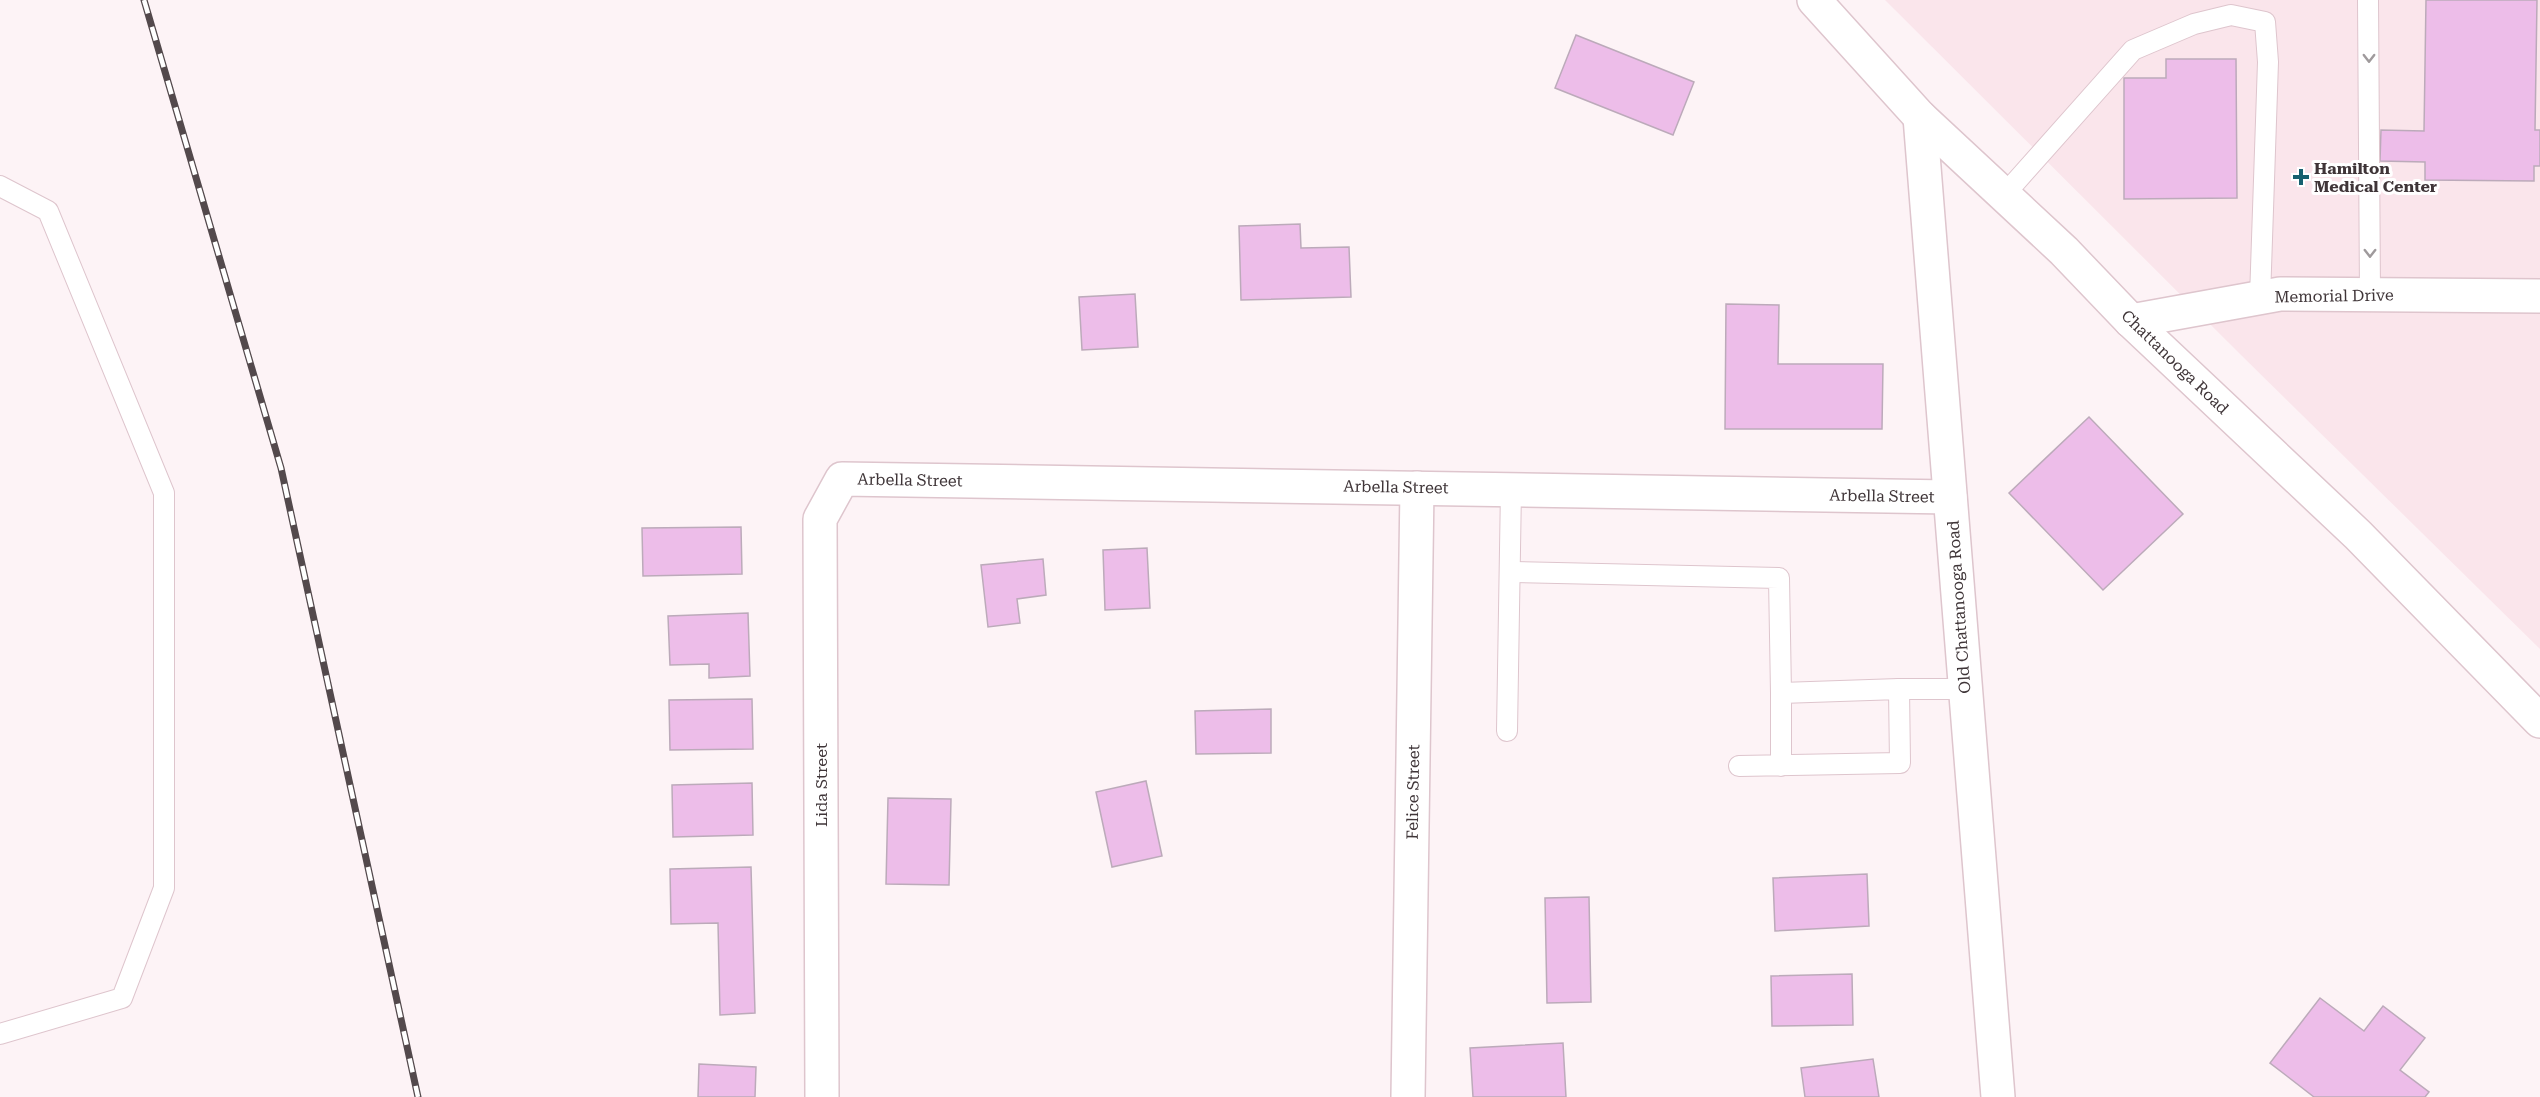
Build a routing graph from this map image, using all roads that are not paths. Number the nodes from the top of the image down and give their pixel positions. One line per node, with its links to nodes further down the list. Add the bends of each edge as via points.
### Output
1 (1814, 0): 3 (street, Chattanooga Road)
2 (2368, 0): 6 (lane, one-way to 6)
3 (1920, 117): 5 (street, Chattanooga Road); 13 (street, Old Chattanooga Road)
4 (0, 186): 22 (lane, via 48,212 164,493 164,888 123,998)
5 (2004, 195): 8 (lane, via 2133,50 2194,24 2231,15 2265,22 2268,62); 9 (street, Chattanooga Road)
6 (2370, 295): 7 (street, Memorial Drive); 8 (street, Memorial Drive, via 2280,294)
7 (2540, 296)
8 (2260, 298): 9 (street, Memorial Drive)
9 (2131, 321): 18 (street, Chattanooga Road, via 2358,535)
10 (842, 479): 11 (street, Arbella Street); 23 (street, Lida Street, via 820,519)
11 (1417, 488): 12 (street, Arbella Street); 24 (street, Felice Street)
12 (1510, 489): 13 (street, Arbella Street); 14 (lane)
13 (1950, 497): 16 (street, Old Chattanooga Road)
14 (1509, 572): 17 (lane, via 1779,578); 19 (lane)
15 (1899, 689): 16 (lane); 17 (lane); 21 (lane, via 1900,763)
16 (1965, 689): 25 (street, Old Chattanooga Road)
17 (1781, 693): 21 (lane)
18 (2540, 721)
19 (1508, 731)
20 (1739, 766): 21 (lane)
21 (1781, 766)
22 (0, 1034)
23 (822, 1097)
24 (1408, 1097)
25 (1998, 1097)

